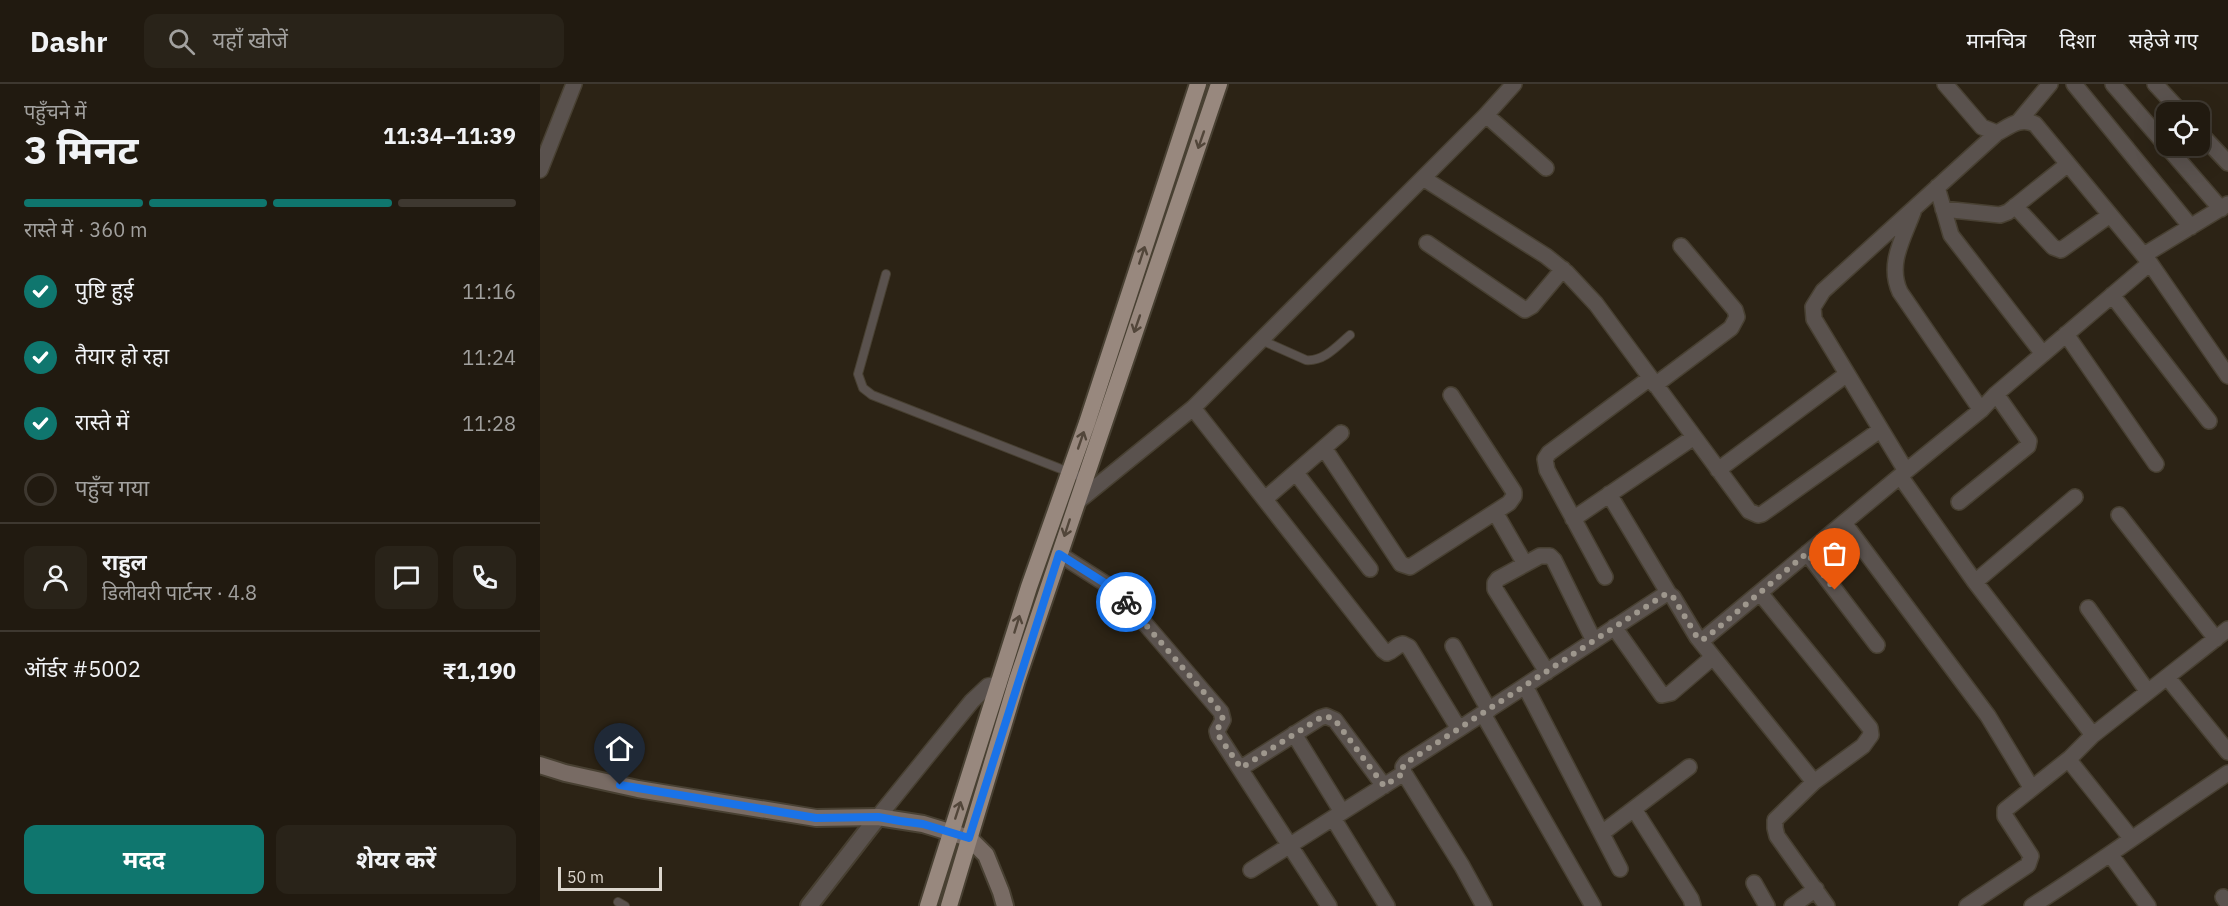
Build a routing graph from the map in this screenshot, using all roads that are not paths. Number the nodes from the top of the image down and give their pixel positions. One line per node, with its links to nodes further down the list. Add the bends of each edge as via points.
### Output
1 (574, 84): 18 (street)
2 (1198, 84): 53 (highway, one-way to 2)
3 (1219, 84): 53 (highway, one-way to 53)
4 (1514, 84): 11 (street)
5 (1944, 84): 13 (street, via 1982,126)
6 (2050, 84): 12 (street)
7 (2074, 84): 26 (street)
8 (2113, 84): 22 (street)
9 (2163, 87): 10 (street)
10 (2174, 102)
11 (1486, 115): 17 (street); 19 (street)
12 (2019, 121): 13 (street); 16 (street, via 2035,124)
13 (1997, 133): 20 (street)
14 (2210, 144): 15 (street)
15 (2228, 163)
16 (2068, 164): 21 (street); 25 (street)
17 (1546, 168)
18 (540, 170)
19 (1423, 178): 30 (street); 35 (street)
20 (1937, 187): 23 (street); 24 (street)
21 (2014, 206): 24 (street, via 1994,216); 25 (street, via 2053,247 2061,250)
22 (2224, 207): 26 (street)
23 (1914, 208): 37 (street, via 1823,291 1813,307 1815,319); 43 (street, via 1895,260 1896,283)
24 (1943, 209): 36 (street, via 1951,235)
25 (2110, 215): 29 (street)
26 (2191, 226): 29 (street)
27 (1427, 243): 30 (street, via 1525,310)
28 (1681, 246): 39 (street, via 1735,310 1736,323)
29 (2147, 259): 32 (street); 38 (street)
30 (1563, 269): 39 (street, via 1596,304)
31 (886, 274): 53 (lane, via 858,374 863,388 872,395)
32 (2112, 295): 33 (street); 44 (street)
33 (2066, 334): 36 (street); 49 (street)
34 (1350, 335): 35 (lane, via 1314,361)
35 (1261, 340): 42 (street)
36 (2043, 354): 40 (street)
37 (1847, 374): 45 (street); 50 (street)
38 (2228, 376)
39 (1653, 382): 47 (street); 61 (street, via 1545,459 1546,470)
40 (1996, 394): 43 (street); 57 (street, via 2029,441 2028,446)
41 (1451, 395): 59 (street, via 1514,492 1512,500)
42 (1193, 408): 56 (street); 58 (street)
43 (1981, 410): 52 (street)
44 (2209, 421)
45 (1880, 430): 50 (street, via 1758,515 1749,511); 52 (street)
46 (1341, 433): 48 (street)
47 (1694, 437): 50 (street); 54 (street)
48 (1324, 448): 51 (street); 59 (street, via 1405,567)
49 (2156, 464)
50 (1718, 470)
51 (1296, 473): 56 (street); 66 (street)
52 (1903, 473): 62 (street); 68 (street)
53 (1076, 476): 58 (highway); 81 (highway, one-way to 53, via 1029,587)
54 (1609, 495): 61 (street); 70 (street)
55 (2075, 497): 68 (street)
56 (1265, 499): 85 (street, via 1383,650 1392,652 1403,644 1409,647)
57 (1959, 502)
58 (1076, 503): 64 (highway, one-way to 64)
59 (1495, 512): 65 (street)
60 (2119, 515): 73 (street)
61 (1573, 519): 67 (street)
62 (1844, 523): 63 (street); 97 (street, via 1988,716)
63 (1807, 553): 69 (street); 76 (street)
64 (1059, 554): 92 (street, via 1117,591 1214,703 1223,716 1218,735); 103 (highway)
65 (1525, 564): 75 (street, via 1545,555 1554,560); 79 (street, via 1498,579 1495,589)
66 (1370, 569)
67 (1605, 577)
68 (1975, 582): 87 (street)
69 (1760, 593): 74 (street, via 1706,638); 95 (street, via 1870,728 1868,741)
70 (1669, 594): 72 (street); 74 (street)
71 (2088, 608): 83 (street)
72 (1614, 627): 75 (street); 78 (street, via 1662,695 1671,693)
73 (2222, 634): 80 (street)
74 (1697, 637): 78 (street)
75 (1594, 640): 79 (street)
76 (1877, 645)
77 (1453, 646): 84 (street)
78 (1713, 657): 95 (street)
79 (1547, 672): 82 (street)
80 (2167, 677): 83 (street); 88 (street)
81 (999, 684): 100 (street, via 988,686 972,701); 101 (highway, one-way to 81)
82 (1525, 686): 84 (street); 102 (street)
83 (2148, 692): 87 (street)
84 (1486, 712): 85 (street); 118 (street)
85 (1459, 729): 93 (street, via 1406,763)
86 (1294, 734): 92 (street); 96 (street, via 1320,718 1331,717); 99 (street)
87 (2094, 735): 89 (street)
88 (2228, 752)
89 (2070, 758): 97 (street); 104 (street)
90 (540, 765): 100 (main road, via 639,789 805,816)
91 (1689, 767): 98 (street)
92 (1241, 768): 105 (street)
93 (1404, 773): 96 (street); 117 (street)
94 (2228, 773): 104 (street)
95 (1814, 782): 110 (street, via 1779,814 1774,828)
96 (1384, 786): 99 (street)
97 (2031, 788): 123 (street, via 2005,810 2031,861)
98 (1634, 809): 102 (street); 119 (street)
99 (1338, 815): 105 (street); 116 (street)
100 (878, 817): 101 (main road); 111 (street)
101 (951, 833): 103 (main road); 112 (highway)
102 (1602, 833): 107 (street)
103 (969, 838): 113 (highway); 114 (main road, via 986,855)
104 (2131, 838): 106 (street)
105 (1291, 845): 108 (street); 115 (street)
106 (2110, 854): 124 (street); 125 (street)
107 (1620, 869)
108 (1251, 870)
109 (1754, 883): 120 (street)
110 (1816, 890): 121 (street); 122 (street)
111 (809, 906)
112 (928, 906)
113 (949, 906)
114 (1005, 906)
115 (1329, 906)
116 (1387, 906)
117 (1484, 906)
118 (1593, 906)
119 (1693, 906)
120 (1767, 906)
121 (1792, 906)
122 (1827, 906)
123 (1967, 906)
124 (2032, 906)
125 (2148, 906)

